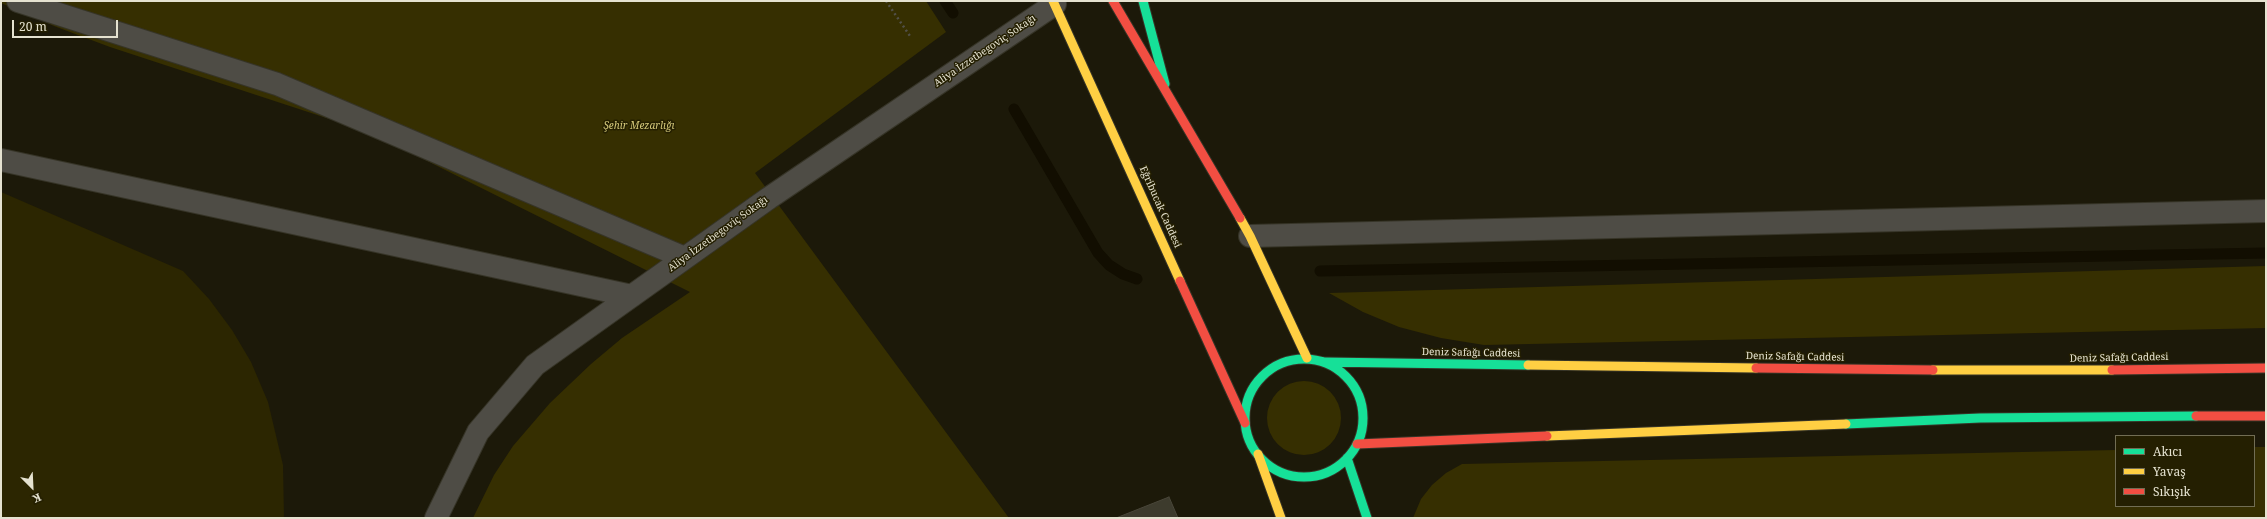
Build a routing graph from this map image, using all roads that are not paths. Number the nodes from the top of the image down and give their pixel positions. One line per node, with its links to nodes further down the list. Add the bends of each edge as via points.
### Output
1 (18, 1): 9 (street, via 277,84)
2 (1113, 1): 5 (main road)
3 (1143, 1): 5 (main road)
4 (1054, 2): 9 (street, Aliya İzzetbegoviç Sokağı, via 775,193); 15 (main road, Eğribucak Caddesi)
5 (1168, 95): 8 (main road)
6 (1, 160): 10 (street)
7 (2266, 211): 8 (street)
8 (1250, 236): 11 (main road)
9 (685, 258): 10 (street, Aliya İzzetbegoviç Sokağı)
10 (632, 296): 19 (street, Aliya İzzetbegoviç Sokağı, via 535,365 478,432)
11 (1307, 358): 12 (main road); 15 (main road, via 1290,360 1274,366 1262,377 1251,391)
12 (1324, 362): 13 (main road, Deniz Safağı Caddesi, via 1977,371); 16 (main road, via 1339,369 1360,396 1363,423)
13 (2266, 368)
14 (2266, 416): 16 (main road, via 1980,418)
15 (1245, 423): 17 (main road)
16 (1357, 444): 18 (main road)
17 (1258, 454): 18 (main road, via 1270,466 1302,477 1334,469); 20 (main road)
18 (1347, 458): 21 (main road)
19 (436, 518)
20 (1281, 518)
21 (1367, 518)

